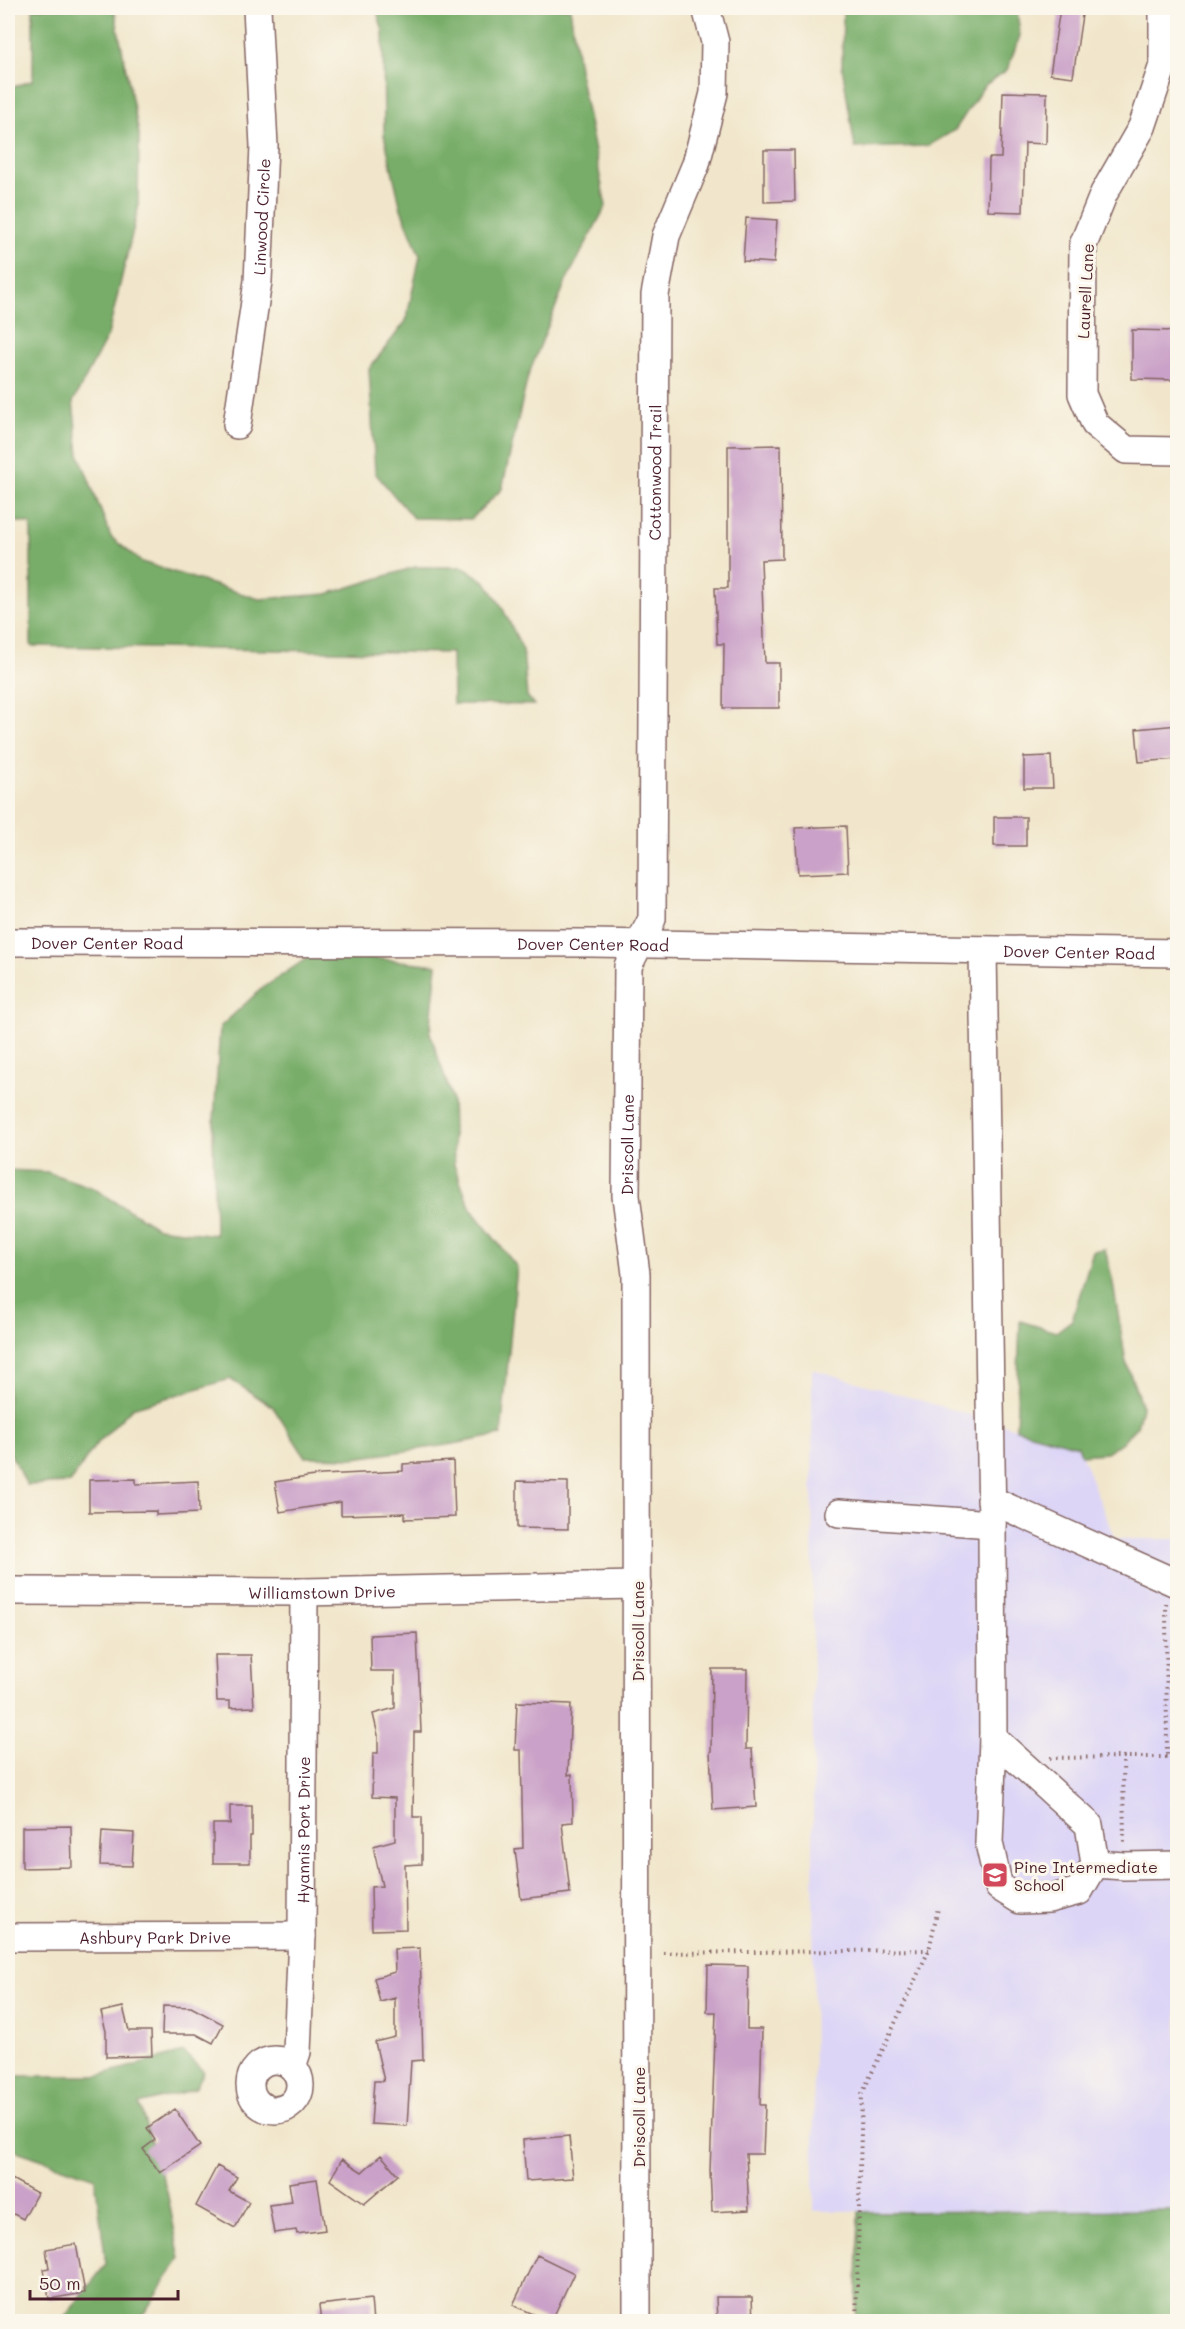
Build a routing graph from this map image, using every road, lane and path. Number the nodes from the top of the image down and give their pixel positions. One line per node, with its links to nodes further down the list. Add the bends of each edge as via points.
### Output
1 (257, 8): 4 (street, Linwood Circle, via 264,146 258,281)
2 (706, 8): 7 (street, Cottonwood Trail, via 715,42 714,93 696,164 666,236 655,295 652,919)
3 (1163, 8): 5 (street, Laurell Lane, via 1163,65 1142,127 1104,193 1083,245 1082,394 1095,424 1126,450)
4 (237, 425)
5 (1178, 451)
6 (8, 942): 7 (street, Dover Center Road)
7 (640, 944): 8 (street, Dover Center Road); 13 (street, Driscoll Lane, via 628,966 626,1034 626,1196 636,1274)
8 (983, 950): 9 (street, Dover Center Road); 10 (street)
9 (1178, 953)
10 (992, 1512): 11 (street); 12 (street); 16 (street)
11 (839, 1513)
12 (1172, 1582): 18 (path)
13 (637, 1586): 15 (street, Williamstown Drive); 30 (street, Driscoll Lane)
14 (8, 1591): 15 (street, Williamstown Drive)
15 (304, 1592): 25 (street, Hyannis Port Drive)
16 (993, 1738): 22 (street, via 1089,1825); 22 (street, via 989,1843 999,1887 1020,1900 1049,1899 1079,1891)
17 (1123, 1757): 18 (path); 20 (path); 21 (path)
18 (1167, 1757): 19 (path)
19 (1178, 1757)
20 (1042, 1759)
21 (1124, 1849)
22 (1095, 1864): 23 (street)
23 (1178, 1865)
24 (938, 1908): 27 (path)
25 (302, 1936): 26 (street, Ashbury Park Drive); 29 (street, Hyannis Port Drive, via 297,2052)
26 (8, 1938)
27 (929, 1950): 28 (path); 31 (path, via 862,2094)
28 (664, 1953)
29 (292, 2067)
30 (637, 2322)
31 (856, 2322)

